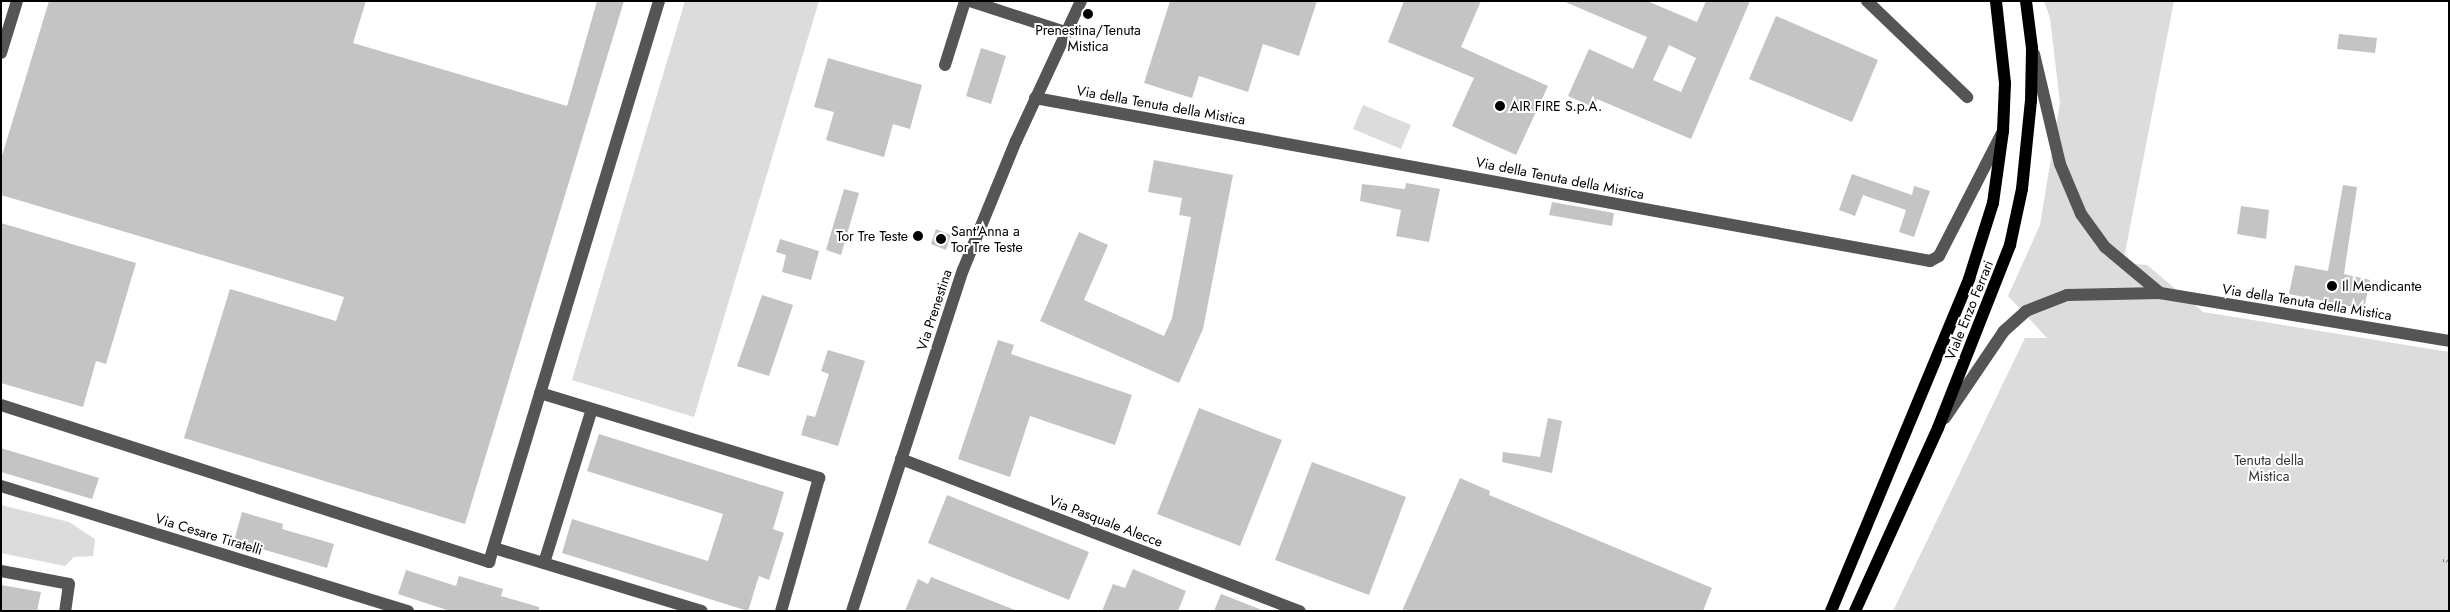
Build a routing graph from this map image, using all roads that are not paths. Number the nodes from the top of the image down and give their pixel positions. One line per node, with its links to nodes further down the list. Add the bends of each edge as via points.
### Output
1 (16, 1): 11 (street)
2 (659, 1): 18 (street)
3 (965, 1): 12 (street)
4 (970, 1): 9 (street)
5 (1081, 1): 9 (street, Via Prenestina)
6 (1867, 1): 13 (street)
7 (1996, 1): 15 (main road, Viale Enzo Ferrari, via 2003,42)
8 (2026, 1): 10 (main road, Viale Enzo Ferrari)
9 (1065, 32): 14 (street, Via Prenestina)
10 (2032, 48): 16 (street, via 2060,164 2081,214 2105,247); 21 (main road, Viale Enzo Ferrari, via 2025,163 2010,245)
11 (1, 53)
12 (945, 65)
13 (1967, 96)
14 (1035, 98): 15 (street, Via della Tenuta della Mistica, via 1930,261 1939,256); 22 (street, Via Prenestina, via 963,270)
15 (2003, 131): 33 (main road, Viale Enzo Ferrari, via 1993,203 1969,279)
16 (2160, 293): 17 (street, Via della Tenuta della Mistica); 21 (street, Via della Tenuta della Mistica, via 2067,295 2026,311 2004,331)
17 (2449, 341)
18 (540, 393): 20 (street); 24 (street)
19 (1, 405): 24 (street, via 490,562)
20 (592, 409): 25 (street); 30 (street, via 819,478)
21 (1938, 428): 34 (main road, Viale Enzo Ferrari)
22 (901, 459): 31 (street, Via Prenestina); 32 (street, Via Pasquale Alecce)
23 (1, 486): 28 (street, Via Cesare Tiratelli)
24 (494, 548): 25 (street)
25 (544, 563): 29 (street)
26 (1, 571): 27 (street, via 69,584)
27 (65, 611)
28 (408, 611)
29 (702, 611)
30 (781, 611)
31 (852, 611)
32 (1300, 611)
33 (1831, 611)
34 (1855, 611)

